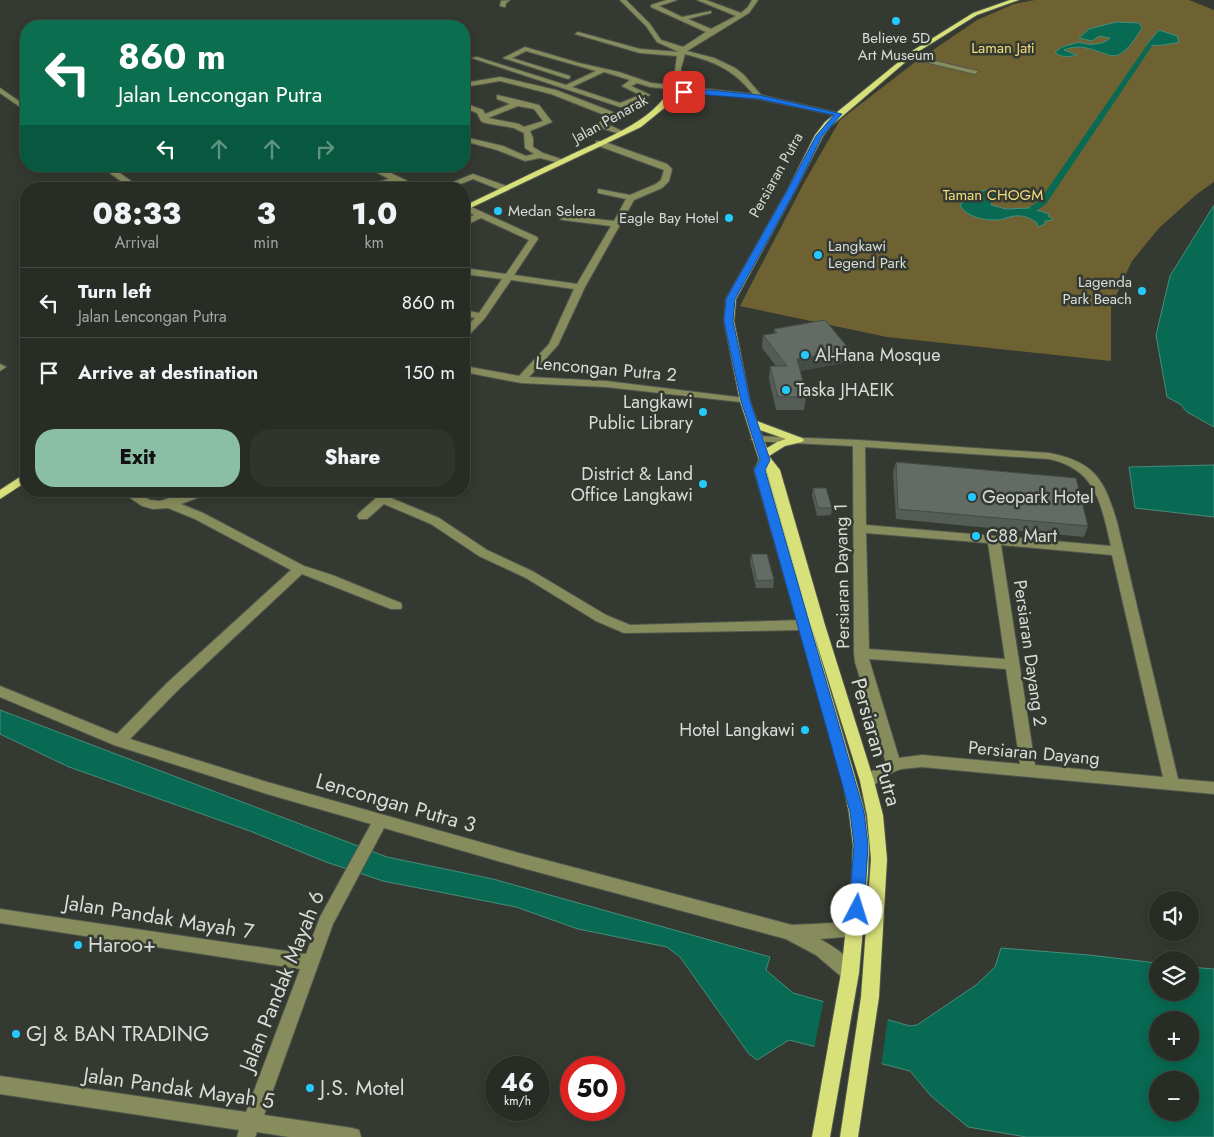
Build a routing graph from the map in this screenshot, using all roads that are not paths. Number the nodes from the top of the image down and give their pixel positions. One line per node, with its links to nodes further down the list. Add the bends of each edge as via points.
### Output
1 (624, 0): 11 (street, via 659,41)
2 (674, 0): 8 (street, via 653,6)
3 (700, 0): 7 (street)
4 (755, 0): 7 (street, via 751,8)
5 (1016, 0): 12 (main road, Persiaran Putra, via 975,14)
6 (710, 12): 8 (street)
7 (740, 15): 9 (street)
8 (681, 19): 9 (street)
9 (711, 32): 11 (street)
10 (578, 34): 11 (street, via 640,51)
11 (683, 52): 22 (street); 26 (street, via 739,74)
12 (910, 57): 17 (street); 30 (main road, Persiaran Putra)
13 (475, 58): 21 (street)
14 (572, 63): 15 (street); 16 (street); 16 (street, via 528,49 506,58)
15 (604, 70): 19 (street); 21 (street)
16 (553, 72): 18 (street)
17 (975, 72)
18 (568, 77)
19 (636, 80): 21 (street, via 626,86 646,95 625,105); 22 (street)
20 (470, 84): 33 (street, via 497,78 553,92 610,114 612,116 602,125)
21 (567, 87)
22 (674, 89): 24 (main road); 24 (street); 33 (main road, Jalan Penarak, via 654,114)
23 (0, 90): 28 (street)
24 (694, 90): 26 (street)
25 (500, 97): 27 (street)
26 (759, 97): 30 (street)
27 (517, 104): 31 (street); 32 (street, via 536,108 548,122)
28 (20, 105)
29 (470, 108): 31 (street)
30 (839, 114): 62 (main road, Persiaran Putra, via 819,136 731,299 729,321)
31 (483, 117): 32 (street)
32 (524, 130): 36 (street, via 529,135 529,148)
33 (622, 133): 35 (main road, Jalan Penarak)
34 (470, 140): 36 (street, via 525,159)
35 (599, 143): 37 (main road, Jalan Penarak); 47 (street, via 668,169 665,181 659,186)
36 (540, 155): 37 (street)
37 (561, 162): 45 (main road, Jalan Penarak)
38 (113, 172): 41 (street)
39 (381, 172): 40 (street)
40 (397, 180): 42 (street); 43 (street)
41 (128, 182)
42 (388, 182)
43 (402, 182)
44 (458, 182): 45 (street, via 473,176)
45 (506, 189): 48 (main road, Jalan Penarak)
46 (601, 192): 47 (street)
47 (631, 198): 53 (street)
48 (470, 207)
49 (470, 211): 50 (street)
50 (481, 215): 52 (street); 55 (street, via 534,239)
51 (563, 216): 53 (street)
52 (470, 220)
53 (617, 224): 56 (street)
54 (470, 272): 55 (street)
55 (507, 277): 56 (street); 58 (street)
56 (580, 287): 61 (street, via 553,345)
57 (470, 315): 58 (street)
58 (482, 316): 59 (street)
59 (470, 329)
60 (470, 372): 61 (street, Lencongan Putra 2)
61 (521, 380): 62 (street, Lencongan Putra 2, via 606,384)
62 (745, 401): 63 (main road, Persiaran Putra)
63 (752, 423): 64 (main road, Persiaran Putra); 65 (main road)
64 (757, 439): 65 (street); 67 (main road, Persiaran Putra)
65 (798, 440): 66 (street); 67 (main road, via 780,444)
66 (859, 443): 76 (street, Persiaran Dayang 1); 78 (street, via 1059,458 1079,466 1093,477 1102,492)
67 (764, 458): 81 (main road, Persiaran Putra, via 760,470); 88 (main road, Persiaran Putra, via 774,470)
68 (20, 481): 69 (main road)
69 (0, 495)
70 (136, 497): 74 (street, via 148,504)
71 (186, 497): 74 (street)
72 (385, 497): 75 (street)
73 (391, 497): 81 (street, via 483,553 629,630)
74 (168, 503): 79 (street)
75 (363, 516)
76 (860, 528): 77 (street); 82 (street, Persiaran Dayang 1)
77 (994, 540): 78 (street); 83 (street, Persiaran Dayang 2)
78 (1118, 551): 89 (street)
79 (300, 569): 80 (street); 85 (street, via 172,687)
80 (396, 606)
81 (802, 625): 93 (main road, Persiaran Putra, via 857,812 861,845)
82 (861, 653): 83 (street); 86 (street, Persiaran Dayang 1)
83 (1013, 665): 87 (street, Persiaran Dayang 2)
84 (0, 691): 85 (street, Lencongan Putra 3)
85 (119, 741): 91 (street, Lencongan Putra 3)
86 (894, 765): 87 (street, Persiaran Dayang, via 922,761); 88 (street)
87 (1028, 771): 89 (street, Persiaran Dayang)
88 (867, 781): 101 (main road, Persiaran Putra, via 875,815 878,890 870,997)
89 (1172, 784): 90 (street, Persiaran Dayang)
90 (1214, 788)
91 (380, 821): 94 (street, Lencongan Putra 3); 95 (street, Jalan Pandak Mayah 6, via 326,922)
92 (0, 916): 95 (street, Jalan Pandak Mayah 7)
93 (855, 928): 94 (street); 96 (main road, Persiaran Putra)
94 (789, 932): 96 (street, via 820,946)
95 (311, 963): 98 (street, Jalan Pandak Mayah 6)
96 (850, 973): 100 (main road, Persiaran Putra)
97 (0, 1085): 98 (street, Jalan Pandak Mayah 5)
98 (249, 1129): 99 (street, Jalan Pandak Mayah 5)
99 (352, 1137)
100 (821, 1137)
101 (849, 1137)

